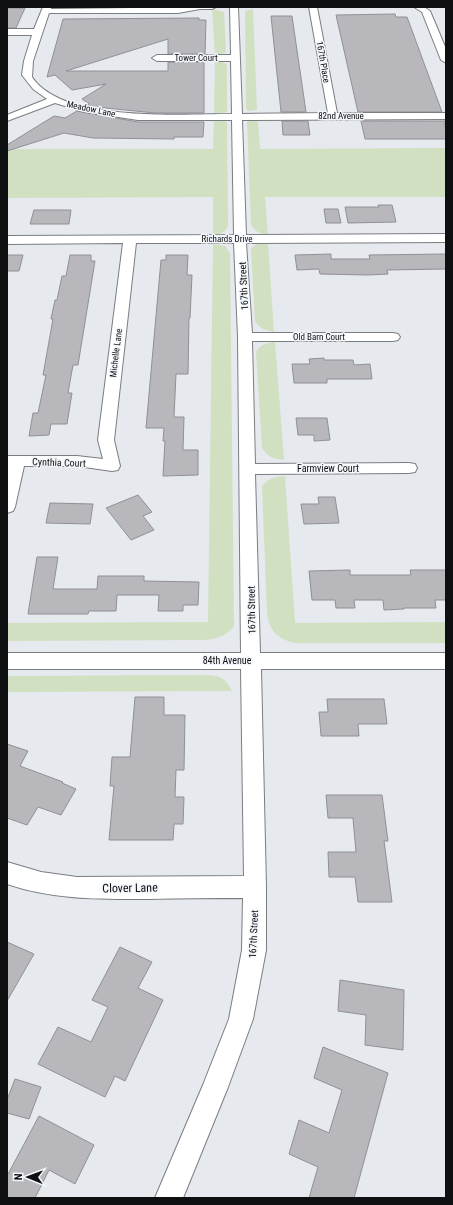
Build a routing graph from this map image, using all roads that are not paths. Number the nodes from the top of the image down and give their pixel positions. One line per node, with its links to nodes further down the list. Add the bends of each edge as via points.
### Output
1 (212, 7): 5 (street, via 178,11)
2 (234, 7): 9 (street, 167th Street)
3 (313, 7): 12 (street, 167th Place)
4 (418, 7): 10 (street, via 426,11)
5 (47, 9): 7 (street, Meadow Lane)
6 (7, 32): 7 (street)
7 (38, 32): 11 (street, Meadow Lane, via 27,76)
8 (157, 58): 9 (street, Tower Court)
9 (236, 58): 14 (street, 167th Street)
10 (446, 60)
11 (54, 100): 14 (street, Meadow Lane, via 78,108 138,117); 15 (street)
12 (333, 116): 13 (street, 82nd Avenue); 14 (street, 82nd Avenue)
13 (446, 116)
14 (237, 117): 17 (street, 167th Street)
15 (7, 118)
16 (446, 238): 17 (street, Richards Drive)
17 (240, 239): 19 (street, Richards Drive); 20 (street, 167th Street)
18 (7, 240): 19 (street, Richards Drive)
19 (130, 240): 23 (street, Michelle Lane, via 106,440)
20 (245, 337): 21 (street, Old Barn Court); 24 (street, 167th Street)
21 (393, 337)
22 (12, 461): 23 (street, Cynthia Court, via 77,461); 26 (street)
23 (112, 466)
24 (248, 468): 25 (street, Farmview Court); 27 (street, 167th Street)
25 (409, 468)
26 (7, 506)
27 (252, 660): 28 (street, 84th Avenue); 29 (street, 84th Avenue); 31 (street, 167th Street)
28 (7, 661)
29 (446, 661)
30 (7, 873): 31 (street, Clover Lane, via 27,881 98,889)
31 (255, 887): 32 (street, 167th Street, via 254,950 241,1019)
32 (169, 1198)

